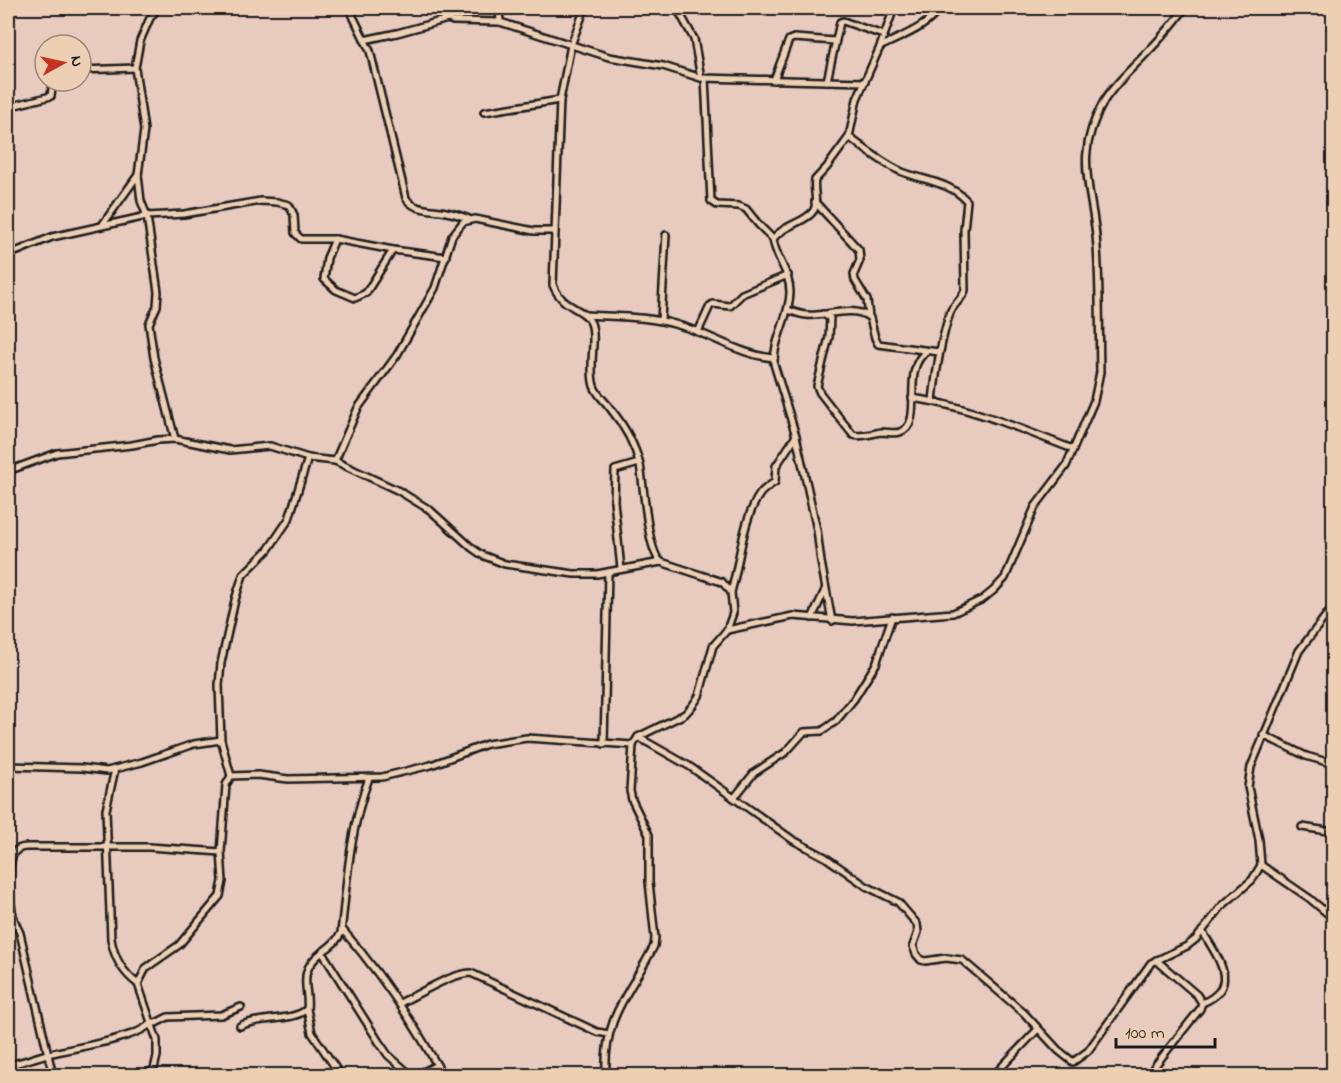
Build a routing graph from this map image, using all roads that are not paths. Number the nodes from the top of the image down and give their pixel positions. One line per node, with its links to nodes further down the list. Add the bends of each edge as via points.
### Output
1 (158, 8): 17 (street, via 140,40)
2 (349, 8): 13 (street)
3 (442, 8): 10 (street)
4 (499, 8): 11 (street)
5 (585, 8): 15 (street)
6 (676, 8): 19 (street, via 694,39)
7 (894, 8): 12 (street)
8 (940, 8): 16 (street, via 931,20)
9 (1185, 8): 54 (street, via 1105,99 1088,141 1085,166 1097,245 1100,372 1094,401)
10 (448, 19): 11 (street); 13 (street)
11 (500, 21): 15 (street)
12 (884, 35): 14 (street, via 843,21 838,25); 16 (street)
13 (364, 40): 31 (street, via 408,202)
14 (835, 41): 20 (street, via 789,40); 21 (street)
15 (571, 45): 19 (street); 24 (street)
16 (880, 47): 22 (street)
17 (135, 68): 18 (street); 28 (street, via 144,130)
18 (93, 70)
19 (703, 78): 20 (street); 36 (street, via 711,201 746,209)
20 (774, 80): 21 (street)
21 (827, 81): 22 (street)
22 (865, 82): 27 (street)
23 (51, 93): 25 (street)
24 (560, 100): 26 (street); 33 (street)
25 (8, 107)
26 (484, 112)
27 (849, 136): 29 (street, via 817,176); 48 (street, via 899,171 942,184 968,201 964,290 950,312)
28 (138, 175): 30 (street); 32 (street)
29 (815, 202): 36 (street, via 809,215); 44 (street, via 859,250 860,260 854,274 867,300)
30 (147, 216): 32 (street); 35 (street, via 277,202 292,209 296,236); 53 (street, via 158,292 149,324 157,375)
31 (469, 219): 33 (street); 39 (street, via 458,227)
32 (102, 226): 38 (street, via 52,237)
33 (555, 231): 43 (street, via 552,273 556,291 566,305)
34 (666, 235): 45 (street)
35 (335, 238): 37 (street); 37 (street, via 324,279 336,290 355,298 366,293)
36 (773, 239): 40 (street)
37 (393, 250): 39 (street)
38 (8, 255)
39 (446, 257): 56 (street, via 427,303 397,355 358,408)
40 (788, 275): 41 (street); 46 (street, via 742,294 730,306 710,306)
41 (788, 310): 42 (street); 49 (street)
42 (823, 314): 44 (street, via 849,312); 50 (street, via 830,318 830,329 817,386 851,434 858,437 900,432 913,412)
43 (585, 315): 45 (street); 57 (street, via 592,326 595,388 627,435)
44 (869, 317): 47 (street, via 878,344)
45 (661, 320): 46 (street)
46 (698, 332): 49 (street, via 750,355)
47 (927, 351): 48 (street); 50 (street, via 917,361)
48 (939, 352): 51 (street)
49 (774, 358): 52 (street, via 776,377)
50 (912, 398): 51 (street)
51 (933, 401): 54 (street)
52 (796, 436): 62 (street, via 817,530); 63 (street, via 776,466 775,482 757,501 741,541)
53 (175, 439): 55 (street, via 230,450 270,446); 58 (street, via 57,453)
54 (1073, 448): 65 (street, via 1066,466 1035,507 1014,560 994,590 953,613)
55 (308, 458): 56 (street); 71 (street, via 289,519 240,581 221,663)
56 (335, 461): 61 (street, via 415,499 482,555 516,567 574,574)
57 (639, 463): 59 (street, via 651,542); 60 (street, via 615,470)
58 (8, 471)
59 (661, 562): 60 (street); 63 (street, via 722,582)
60 (621, 569): 61 (street)
61 (608, 572): 72 (street)
62 (825, 589): 66 (street); 67 (street)
63 (731, 592): 68 (street, via 733,613)
64 (1334, 605): 69 (street, via 1299,651)
65 (892, 616): 67 (street); 79 (street, via 876,664 836,721 822,731 804,732 786,752 750,777)
66 (812, 618): 67 (street); 68 (street, via 785,616)
67 (832, 621)
68 (727, 630): 70 (street, via 713,646 693,705 685,714)
69 (1263, 735): 74 (street, via 1305,756); 84 (street, via 1248,787)
70 (638, 737): 73 (street); 79 (street)
71 (221, 740): 76 (street, via 194,744); 77 (street)
72 (604, 744): 73 (street); 78 (street, via 544,738 515,740 472,748 393,775)
73 (633, 745): 98 (street, via 630,791 649,835 655,938 643,967 620,1003)
74 (1334, 764)
75 (8, 766): 76 (street)
76 (116, 769): 82 (street, via 106,810)
77 (231, 776): 78 (street); 83 (street, via 226,785)
78 (369, 778): 86 (street, via 352,833)
79 (734, 798): 97 (street, via 793,840 898,902 917,924 913,946 921,960 962,960)
80 (1302, 827): 81 (street)
81 (1334, 832)
82 (107, 848): 83 (street); 90 (street, via 112,948 126,974); 99 (street, via 22,848 11,860 13,918 20,933)
83 (221, 852): 90 (street, via 220,896 179,945 146,968)
84 (1261, 866): 85 (street); 87 (street)
85 (1332, 916)
86 (342, 928): 88 (street, via 336,941); 91 (street)
87 (1202, 931): 89 (street, via 1187,946); 92 (street, via 1224,976 1221,991)
88 (322, 952): 94 (street, via 306,972); 105 (street, via 388,1055)
89 (1156, 960): 92 (street); 97 (street, via 1078,1060 1069,1060)
90 (138, 984): 95 (street)
91 (400, 1003): 98 (street, via 450,978 471,973 597,1032); 101 (street)
92 (1202, 1003): 109 (street)
93 (241, 1007): 95 (street, via 222,1015 168,1017)
94 (307, 1009): 96 (street, via 299,1015 254,1020); 104 (street, via 312,1033)
95 (150, 1023): 99 (street, via 147,1028 113,1040); 103 (street, via 157,1041 157,1062)
96 (240, 1026)
97 (1038, 1029): 108 (street)
98 (609, 1034): 107 (street)
99 (48, 1054): 100 (street); 102 (street)
100 (8, 1065)
101 (437, 1065): 105 (street); 106 (street)
102 (53, 1076)
103 (144, 1076)
104 (341, 1076)
105 (414, 1076)
106 (443, 1076)
107 (606, 1076)
108 (993, 1076)
109 (1147, 1076)

